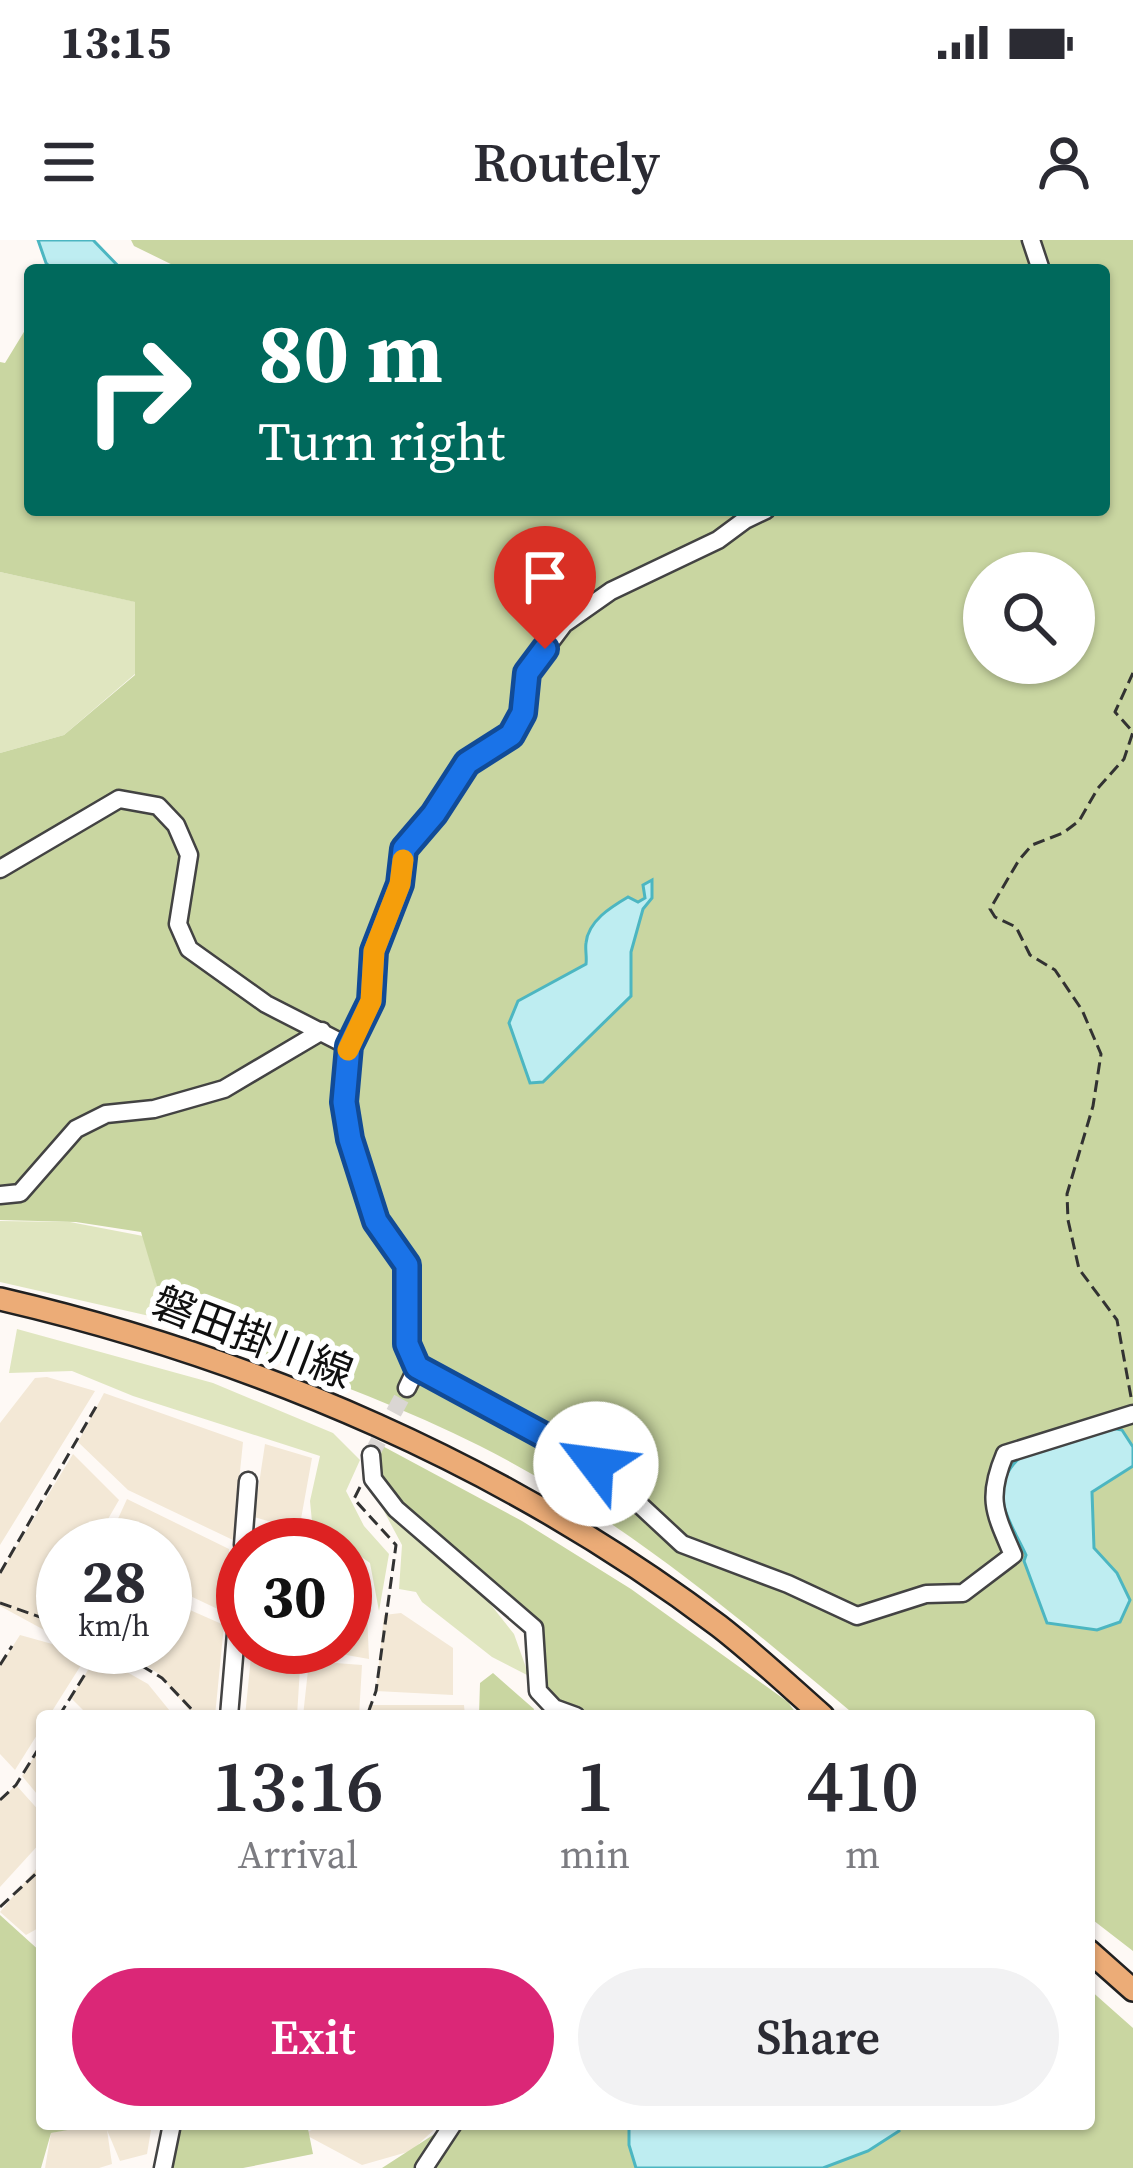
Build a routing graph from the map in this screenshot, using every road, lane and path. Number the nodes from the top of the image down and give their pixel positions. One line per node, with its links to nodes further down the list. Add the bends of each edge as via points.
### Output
1 (753, 516): 5 (street, via 563,624 527,673 523,713 511,735 467,763 404,849 400,884 374,951 371,1001)
2 (1133, 673): 11 (path, via 1115,706 1133,732 1124,760 1078,821 1032,845 990,909 1016,927 1030,955 1055,970 1101,1054 1066,1194 1068,1220 1079,1269 1117,1321)
3 (0, 869): 4 (street, via 119,799 158,806 189,855 178,924 189,949 266,1004)
4 (322, 1031): 5 (street); 6 (street, via 224,1089 106,1114 76,1129 20,1192)
5 (349, 1046): 8 (street, via 350,1139 376,1221 407,1265 407,1344)
6 (0, 1196)
7 (0, 1299): 28 (main road, 磐田掛川線, via 103,1323 261,1376 492,1478 721,1628)
8 (417, 1367): 9 (street); 11 (street, via 596,1464 682,1544 857,1616 926,1594 963,1593 1013,1556 993,1510 992,1484 1005,1454)
9 (407, 1388)
10 (98, 1405): 15 (path)
11 (1133, 1412)
12 (371, 1457): 26 (path, via 355,1499 396,1545 397,1561); 27 (street, via 373,1479 396,1509 534,1628 538,1691)
13 (248, 1481): 14 (street)
14 (245, 1518)
15 (0, 1573)
16 (0, 1603): 17 (path)
17 (36, 1616)
18 (13, 1646): 19 (path)
19 (0, 1664)
20 (85, 1674): 23 (path)
21 (155, 1674): 24 (path)
22 (232, 1674): 25 (street)
23 (63, 1710)
24 (192, 1710)
25 (229, 1710)
26 (370, 1710)
27 (560, 1710)
28 (816, 1710)
29 (36, 1753): 30 (path)
30 (0, 1800)
31 (36, 1874): 32 (path)
32 (0, 1907)
33 (1095, 1956): 34 (main road)
34 (1133, 1990)
35 (171, 2130): 37 (street)
36 (449, 2130): 38 (street)
37 (163, 2168)
38 (424, 2168)

